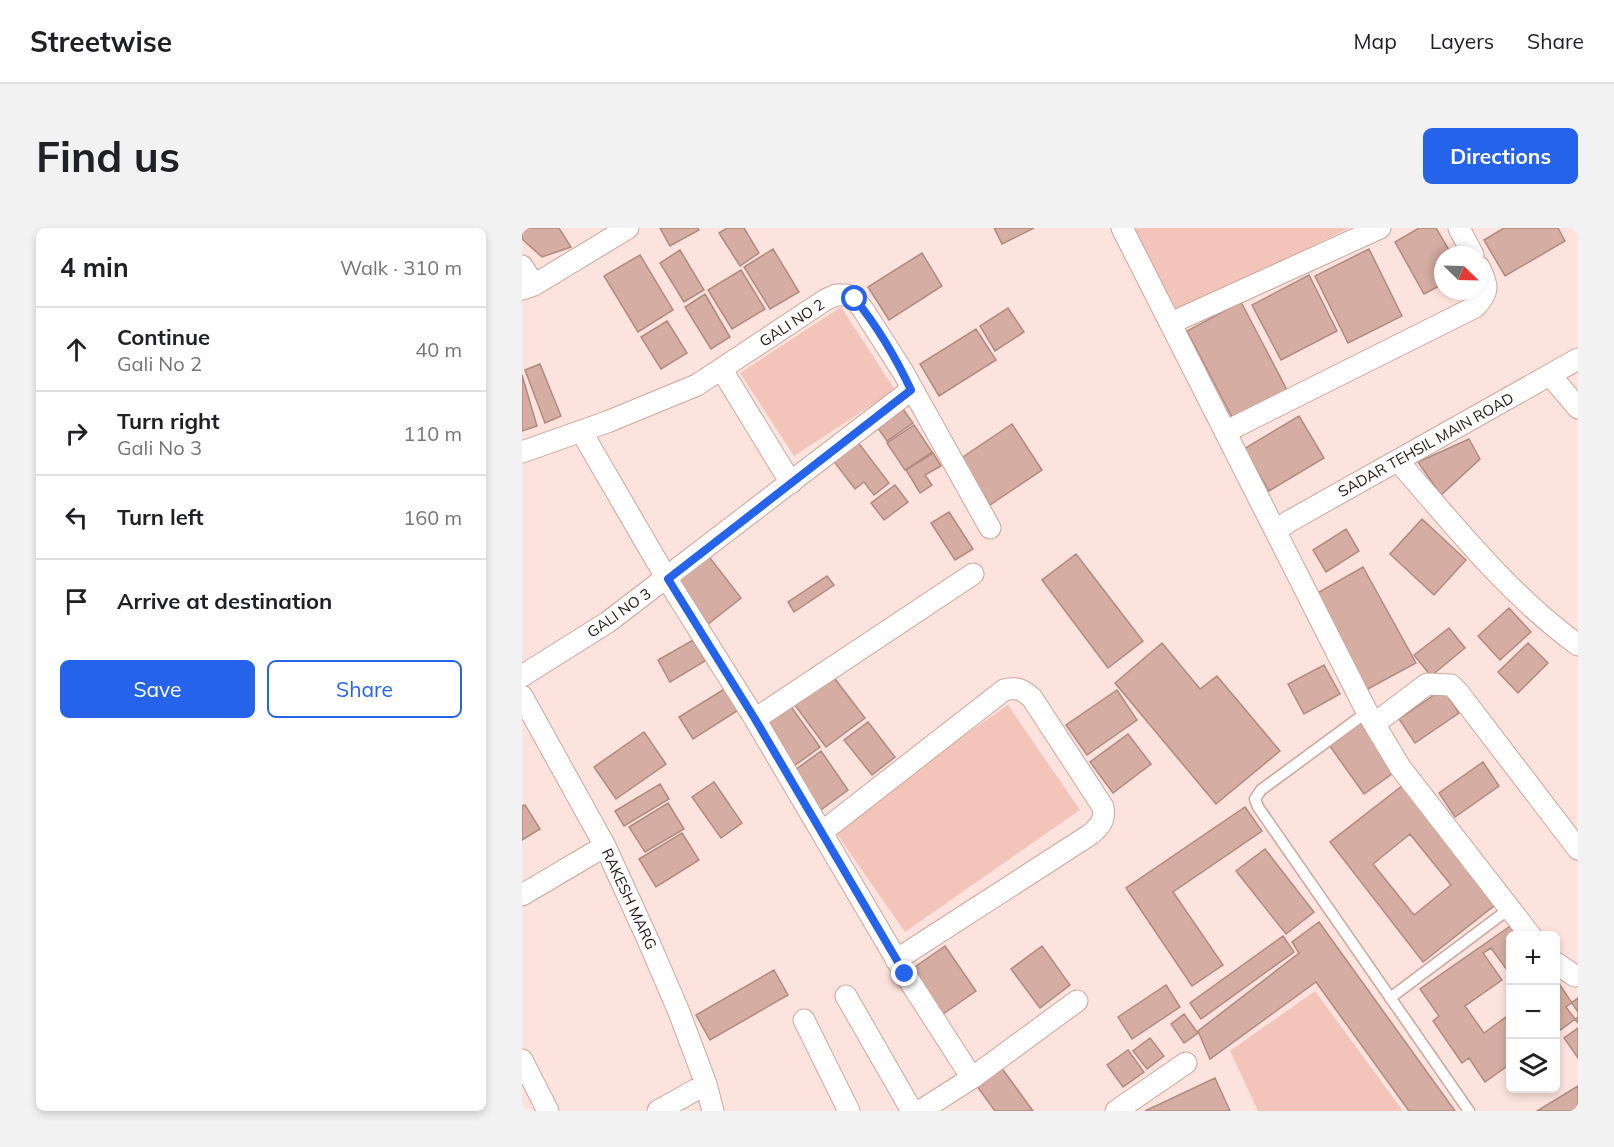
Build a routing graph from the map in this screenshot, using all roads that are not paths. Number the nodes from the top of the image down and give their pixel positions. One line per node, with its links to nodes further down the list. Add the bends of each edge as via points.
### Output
1 (628, 228): 7 (street)
2 (1122, 228): 9 (street)
3 (1380, 228): 9 (street)
4 (1459, 228): 5 (street)
5 (1468, 246)
6 (522, 266): 7 (street)
7 (528, 287)
8 (1482, 300): 16 (street, via 1475,307)
9 (1171, 323): 16 (street)
10 (1578, 359): 12 (street, SADAR TEHSIL MAIN ROAD)
11 (722, 370): 13 (street, GALI NO 2, via 825,300 846,296 855,299 864,311); 15 (street, GALI NO 2, via 697,385); 19 (street)
12 (1551, 376): 14 (street); 18 (street, SADAR TEHSIL MAIN ROAD)
13 (911, 390): 19 (street, GALI NO 3); 20 (street, GALI NO 2)
14 (1578, 408)
15 (581, 431): 17 (street, GALI NO 2); 23 (street)
16 (1225, 432): 21 (street)
17 (522, 452)
18 (1398, 461): 21 (street, SADAR TEHSIL MAIN ROAD); 24 (street, via 1501,578 1551,626)
19 (791, 483): 23 (street, GALI NO 3)
20 (990, 528)
21 (1276, 531): 27 (street)
22 (973, 573): 28 (street)
23 (668, 579): 25 (street, GALI NO 3); 28 (street)
24 (1578, 645)
25 (522, 676)
26 (522, 696): 30 (street, RAKESH MARG)
27 (1371, 718): 31 (street, via 1426,684 1451,685); 33 (street, via 1400,767); 39 (lane, via 1261,790 1255,799)
28 (755, 719): 29 (street)
29 (822, 832): 35 (street); 35 (street, via 1004,690 1016,688 1032,698 1103,807 1101,825 1091,834)
30 (605, 846): 32 (street); 45 (street, RAKESH MARG, via 675,1002)
31 (1578, 849)
32 (522, 895)
33 (1509, 909): 34 (street); 39 (lane)
34 (1527, 931)
35 (896, 960): 44 (street)
36 (1560, 965): 37 (street)
37 (1577, 975)
38 (846, 996): 50 (street)
39 (1390, 998): 53 (lane)
40 (1077, 1001): 44 (street)
41 (804, 1020): 49 (street)
42 (522, 1060): 46 (street)
43 (1186, 1063): 52 (street)
44 (972, 1078): 51 (street)
45 (706, 1084): 47 (street); 48 (street, RAKESH MARG)
46 (548, 1111)
47 (658, 1111)
48 (713, 1111)
49 (849, 1111)
50 (912, 1111)
51 (920, 1111)
52 (1116, 1111)
53 (1469, 1111)

